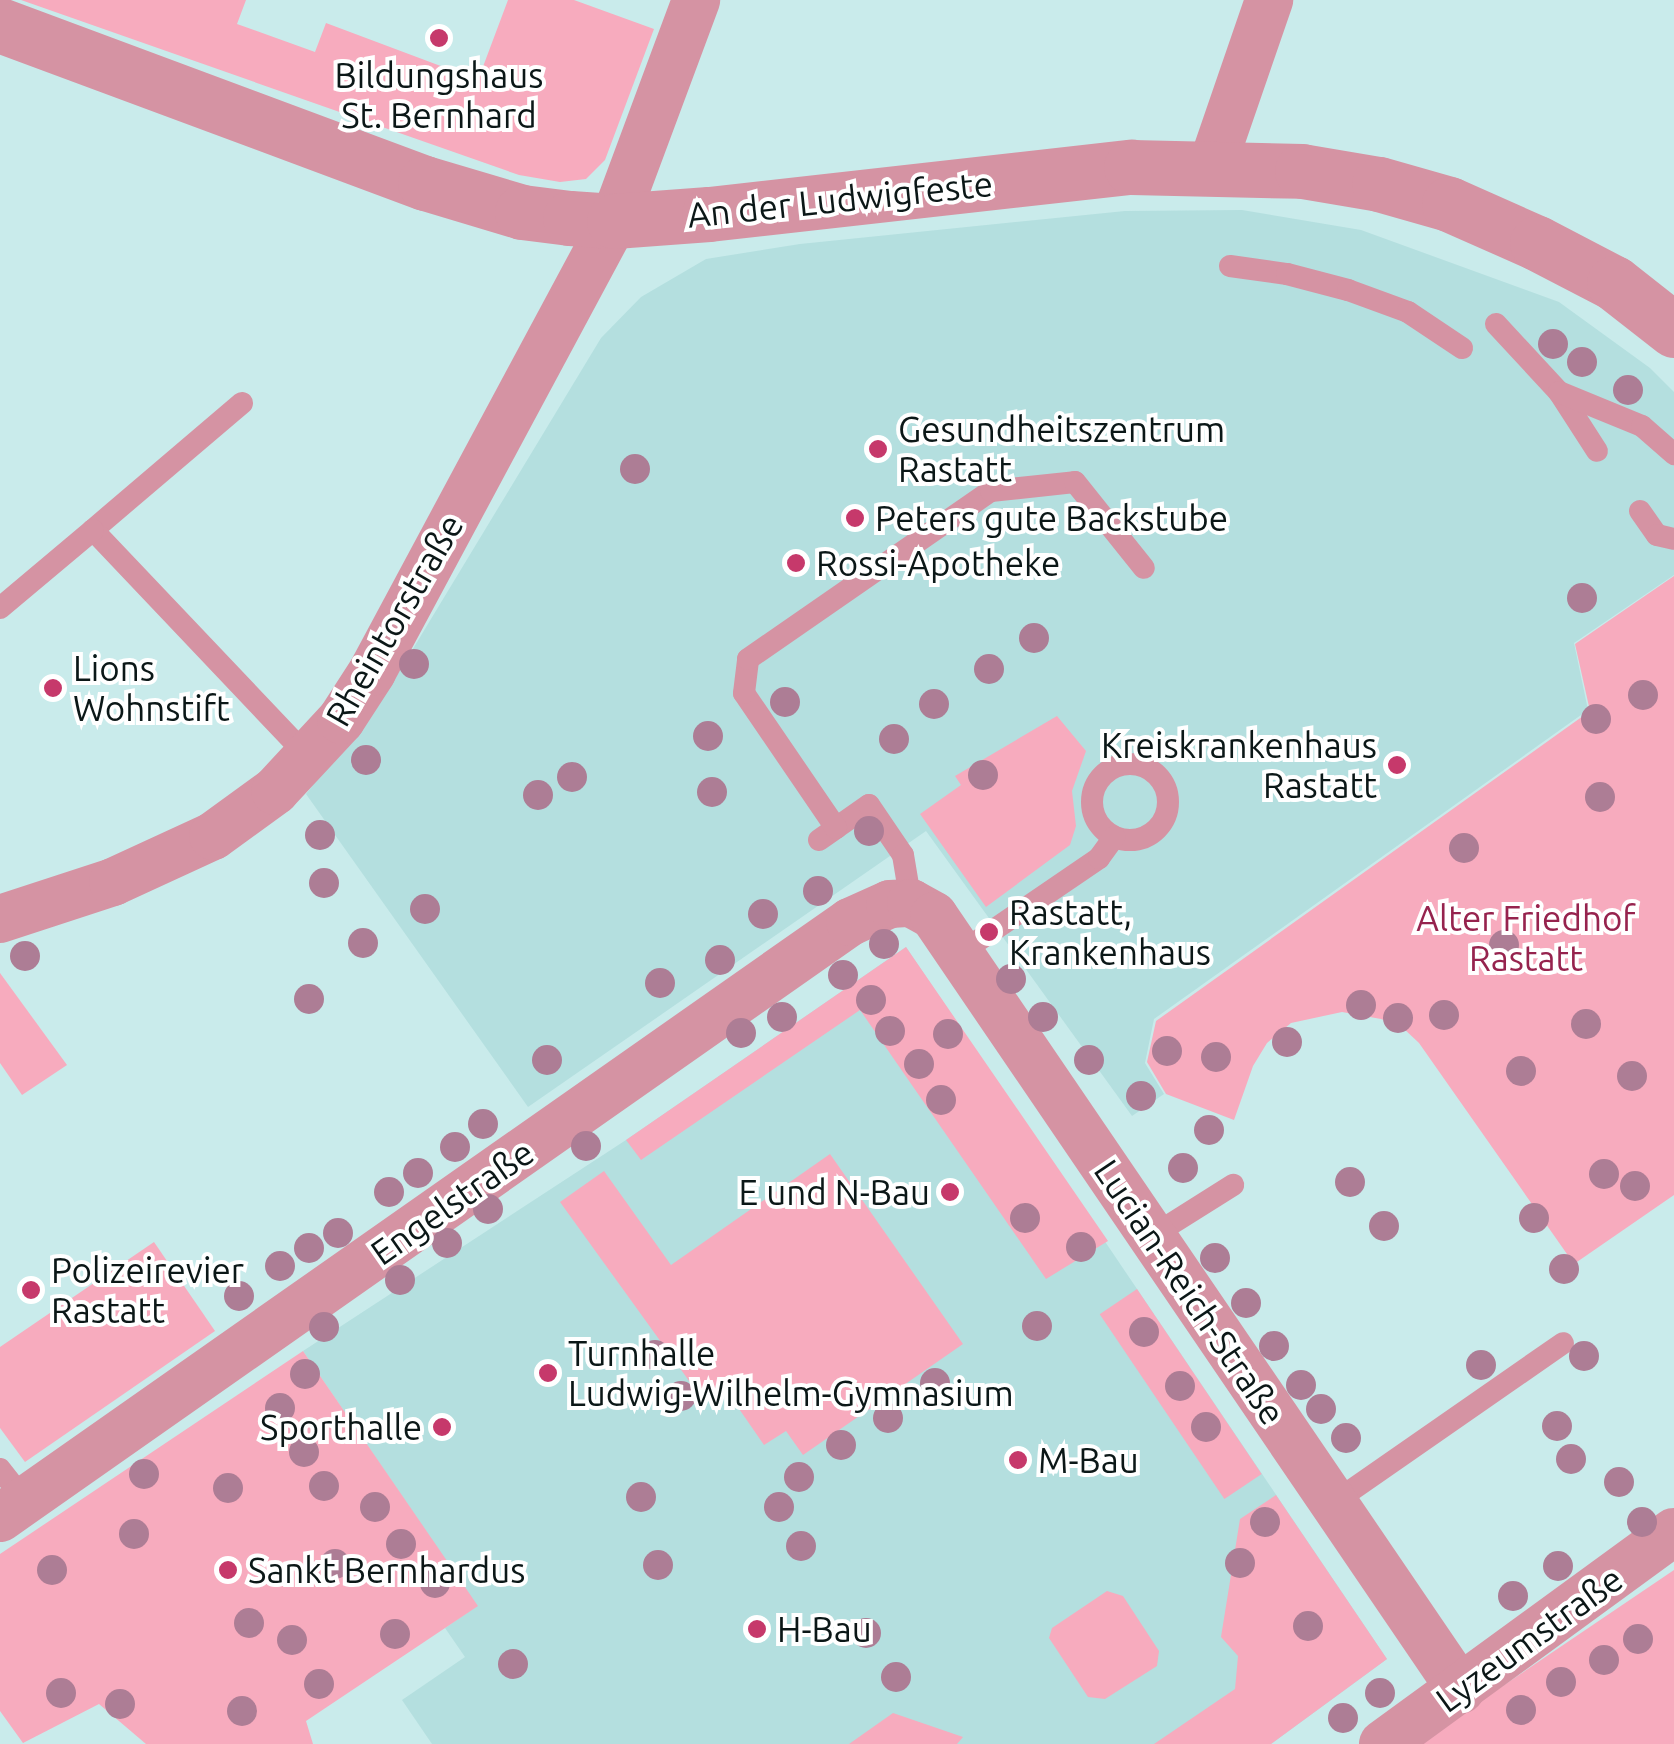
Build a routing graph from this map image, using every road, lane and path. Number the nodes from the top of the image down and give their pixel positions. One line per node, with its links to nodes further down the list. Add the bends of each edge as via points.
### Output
1 (696, 0): 5 (street, Rheintorstraße)
2 (1269, 0): 4 (street)
3 (0, 25): 5 (street, An der Ludwigfeste, via 426,184 522,212)
4 (1212, 166): 5 (street, An der Ludwigfeste, via 1131,166); 8 (street, An der Ludwigfeste, via 1302,171 1449,204 1614,282)
5 (614, 221): 19 (street, Rheintorstraße, via 372,672)
6 (1230, 266): 9 (lane, via 1348,290 1408,312)
7 (1496, 324): 10 (lane)
8 (1674, 330)
9 (1462, 348)
10 (1559, 392): 12 (lane); 13 (lane, via 1642,426)
11 (242, 402): 15 (lane)
12 (1596, 452)
13 (1674, 454)
14 (1640, 511): 16 (lane, via 1657,536)
15 (93, 530): 18 (lane); 19 (lane)
16 (1674, 539)
17 (1144, 568): 21 (lane, via 1075,482 991,491 748,658 744,693 828,834 869,805 902,855)
18 (0, 608)
19 (309, 758): 22 (street, Rheintorstraße, via 244,814 170,860)
20 (1114, 837): 23 (lane, via 1100,858)
21 (911, 903): 23 (street, Lucian-Reich-Straße, via 934,916); 27 (street, Engelstraße, via 890,904 850,922)
22 (0, 919)
23 (957, 955): 25 (street, Lucian-Reich-Straße)
24 (1232, 1185): 25 (lane)
25 (1152, 1236): 28 (street, Lucian-Reich-Straße)
26 (1563, 1343): 28 (lane)
27 (8, 1497)
28 (1332, 1503): 30 (street, Lucian-Reich-Straße)
29 (1674, 1532): 30 (street, Lyzeumstraße)
30 (1461, 1690): 31 (street, Lyzeumstraße)
31 (1383, 1744)

